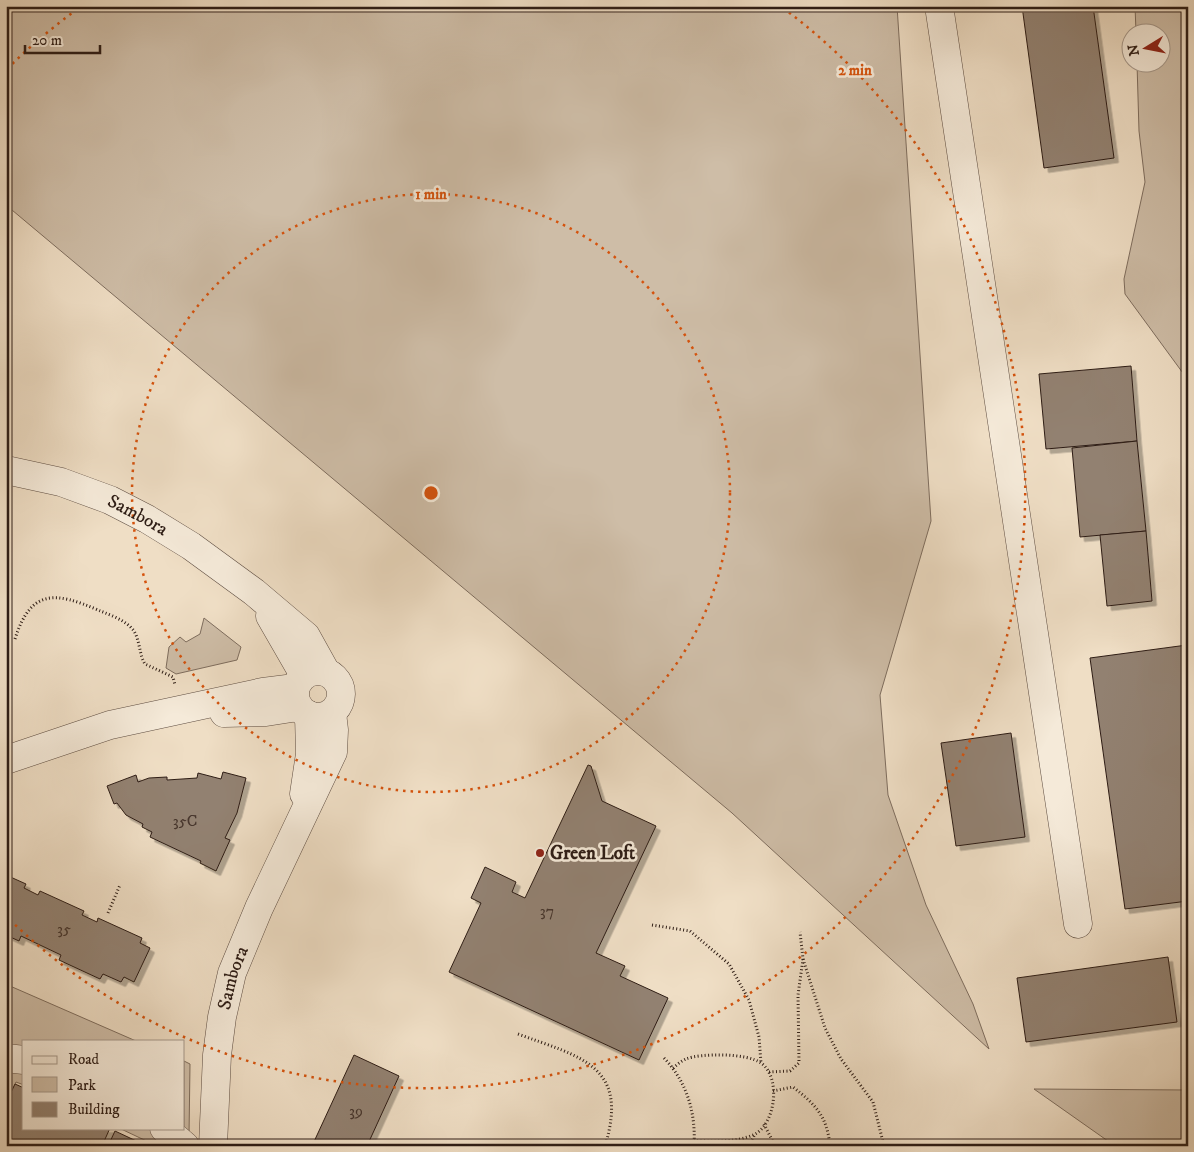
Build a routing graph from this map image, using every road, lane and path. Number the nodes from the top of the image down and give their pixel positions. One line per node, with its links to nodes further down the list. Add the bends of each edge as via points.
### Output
1 (939, 6): 9 (street)
2 (6, 470): 5 (street, Sambora, via 61,482 110,500 184,542 254,592 306,636)
3 (15, 639): 4 (path, via 21,621 36,604 56,596 71,598 120,620 133,630 145,664 173,677)
4 (176, 691)
5 (311, 695): 6 (street, via 263,692 93,730); 27 (street, Sambora, via 310,754 300,822 232,973 222,1017)
6 (6, 760)
7 (120, 885): 8 (path)
8 (108, 913)
9 (1078, 924)
10 (652, 925): 17 (path, via 690,931 729,964 749,1000 759,1037)
11 (800, 932): 12 (path)
12 (803, 959): 19 (path, via 798,995 799,1063 790,1071); 32 (path, via 825,1028 841,1059 874,1102)
13 (518, 1034): 28 (path, via 577,1056 598,1070 607,1083 613,1107)
14 (6, 1058): 16 (street)
15 (664, 1058): 18 (path)
16 (22, 1060)
17 (761, 1063): 18 (path, via 749,1057 706,1056 687,1059); 19 (path)
18 (673, 1068): 25 (path, via 686,1091 694,1118)
19 (769, 1072): 20 (path)
20 (773, 1091): 21 (path, via 772,1109); 31 (path, via 793,1086 812,1101 824,1117)
21 (764, 1124): 23 (path); 30 (path)
22 (166, 1130): 26 (street)
23 (755, 1134): 25 (path); 29 (path)
24 (990, 1141): 33 (path)
25 (694, 1144)
26 (185, 1146)
27 (213, 1146)
28 (605, 1146)
29 (749, 1146)
30 (775, 1146)
31 (830, 1146)
32 (884, 1146)
33 (986, 1146)

